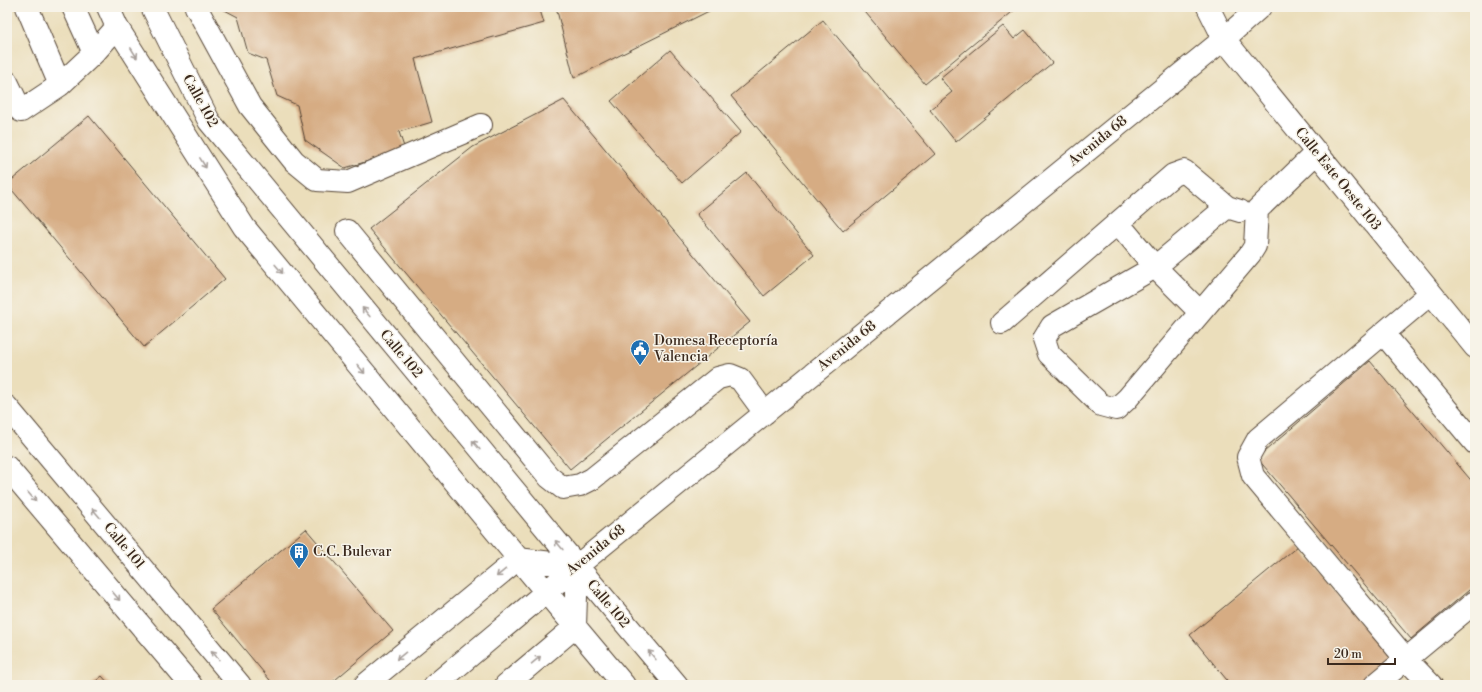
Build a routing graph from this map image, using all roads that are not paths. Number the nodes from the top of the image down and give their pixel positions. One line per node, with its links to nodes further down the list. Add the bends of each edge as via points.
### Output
1 (27, 7): 12 (street)
2 (73, 7): 10 (street)
3 (108, 7): 8 (street, Calle 102)
4 (152, 7): 31 (street, Calle 102, one-way to 4, via 208,122)
5 (196, 7): 14 (street, via 250,106 294,161 317,180 348,182)
6 (1208, 7): 9 (street, Calle Este Oeste 103)
7 (1260, 7): 9 (street, Avenida 68)
8 (117, 27): 10 (street); 30 (street, Calle 102, one-way to 30, via 244,227)
9 (1224, 39): 15 (street, Calle Este Oeste 103); 27 (street, Avenida 68)
10 (94, 52): 12 (street)
11 (7, 82): 13 (street)
12 (60, 85): 13 (street)
13 (14, 110)
14 (481, 125)
15 (1317, 152): 17 (street); 21 (street, Calle Este Oeste 103)
16 (1227, 207): 17 (street, via 1238,211); 18 (street, via 1184,172 1173,175); 20 (street)
17 (1257, 210): 22 (street, via 1255,246)
18 (1118, 223): 20 (street); 23 (street)
19 (347, 231): 27 (street, via 549,477 563,488 580,485 592,479 718,378 730,375 740,379)
20 (1155, 267): 22 (street); 22 (street, via 1052,326 1044,339 1049,354 1101,405 1116,409)
21 (1431, 293): 24 (street); 25 (street, Calle Este Oeste 103)
22 (1200, 312)
23 (1002, 323)
24 (1383, 333): 28 (street); 35 (street, via 1258,439 1248,457 1253,476)
25 (1475, 347)
26 (7, 407): 37 (street, Calle 101, one-way to 26)
27 (765, 413): 31 (street, Avenida 68)
28 (1475, 443)
29 (7, 467): 36 (street, one-way to 36)
30 (518, 559): 31 (street); 32 (street, Calle 102); 38 (street, one-way to 38)
31 (577, 566): 32 (street, Avenida 68); 34 (street); 42 (street, Calle 102, one-way to 31)
32 (546, 592): 34 (street, Calle 102); 39 (street, Avenida 68)
33 (1475, 602): 35 (street)
34 (576, 627): 40 (street, one-way to 34); 41 (street, Calle 102)
35 (1406, 659): 43 (street); 44 (street)
36 (191, 685)
37 (240, 685)
38 (365, 685)
39 (435, 685)
40 (506, 685)
41 (624, 685)
42 (677, 685)
43 (1375, 685)
44 (1431, 685)

